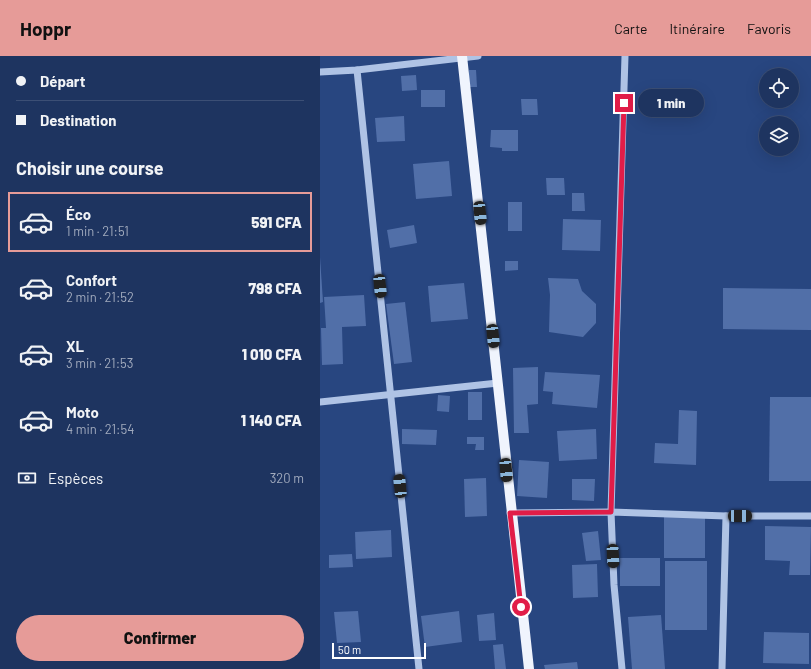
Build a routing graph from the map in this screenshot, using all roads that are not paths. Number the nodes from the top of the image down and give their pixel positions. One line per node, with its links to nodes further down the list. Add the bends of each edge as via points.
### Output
1 (478, 56): 3 (street)
2 (625, 56): 9 (street)
3 (462, 57): 4 (street); 6 (main road)
4 (357, 70): 5 (street); 7 (street)
5 (320, 72)
6 (498, 383): 7 (street); 10 (main road)
7 (391, 395): 8 (street); 13 (street)
8 (320, 402)
9 (611, 512): 10 (street); 11 (street); 15 (street, via 614,585)
10 (510, 513): 14 (main road)
11 (726, 516): 12 (street); 16 (street)
12 (811, 516)
13 (419, 669)
14 (529, 669)
15 (622, 669)
16 (722, 669)

